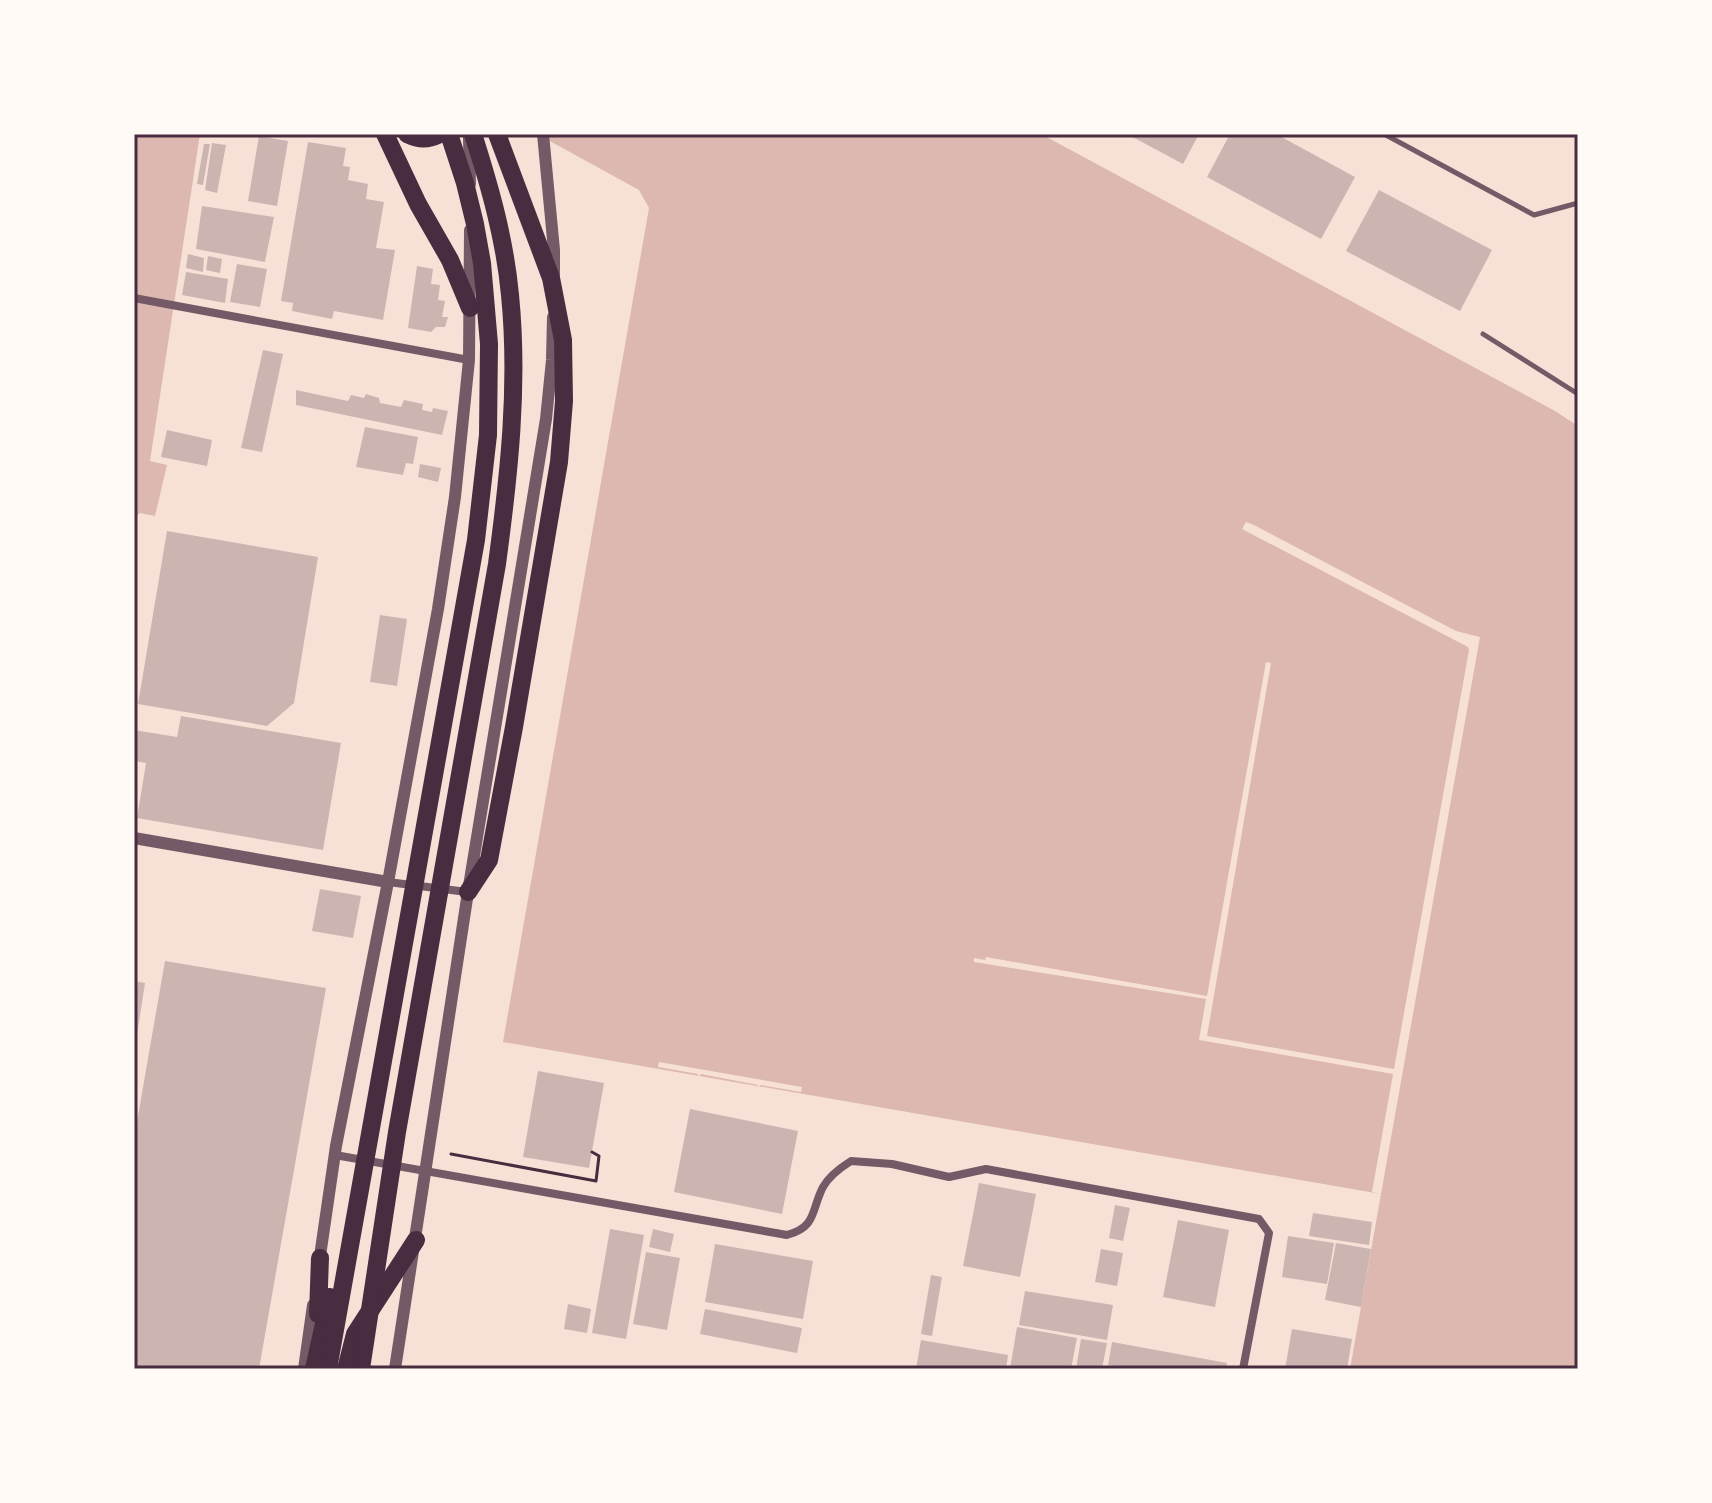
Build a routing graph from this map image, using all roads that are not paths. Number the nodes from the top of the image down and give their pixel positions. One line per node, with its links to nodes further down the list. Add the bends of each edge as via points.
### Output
1 (385, 134): 11 (highway)
2 (407, 134): 3 (highway, via 417,139)
3 (440, 134)
4 (449, 134): 20 (highway, via 482,263 489,344 488,435 476,540)
5 (471, 134): 11 (street); 27 (highway, via 493,196 510,293 513,423 497,564)
6 (497, 134): 17 (highway, via 551,278 563,340 564,401 559,462 489,860)
7 (1384, 134): 9 (lane, via 1534,215)
8 (545, 141): 17 (street, via 554,250 546,419)
9 (1578, 203)
10 (134, 298): 13 (street)
11 (470, 308): 13 (street)
12 (1483, 334): 14 (lane)
13 (469, 360): 16 (street, via 440,595)
14 (1578, 394)
15 (134, 838): 16 (street)
16 (388, 882): 17 (street); 18 (street)
17 (468, 892): 19 (street)
18 (335, 1155): 19 (street); 22 (street)
19 (426, 1170): 21 (street); 29 (street, via 787,1235 801,1231 829,1179 851,1161 949,1177 986,1169 1259,1219 1269,1233)
20 (356, 1218): 24 (highway, via 329,1301); 25 (highway)
21 (416, 1240): 26 (highway, via 355,1334); 28 (street)
22 (320, 1258): 23 (street); 24 (highway)
23 (304, 1369)
24 (315, 1369)
25 (328, 1369)
26 (346, 1369)
27 (361, 1369)
28 (395, 1369)
29 (1243, 1369)

